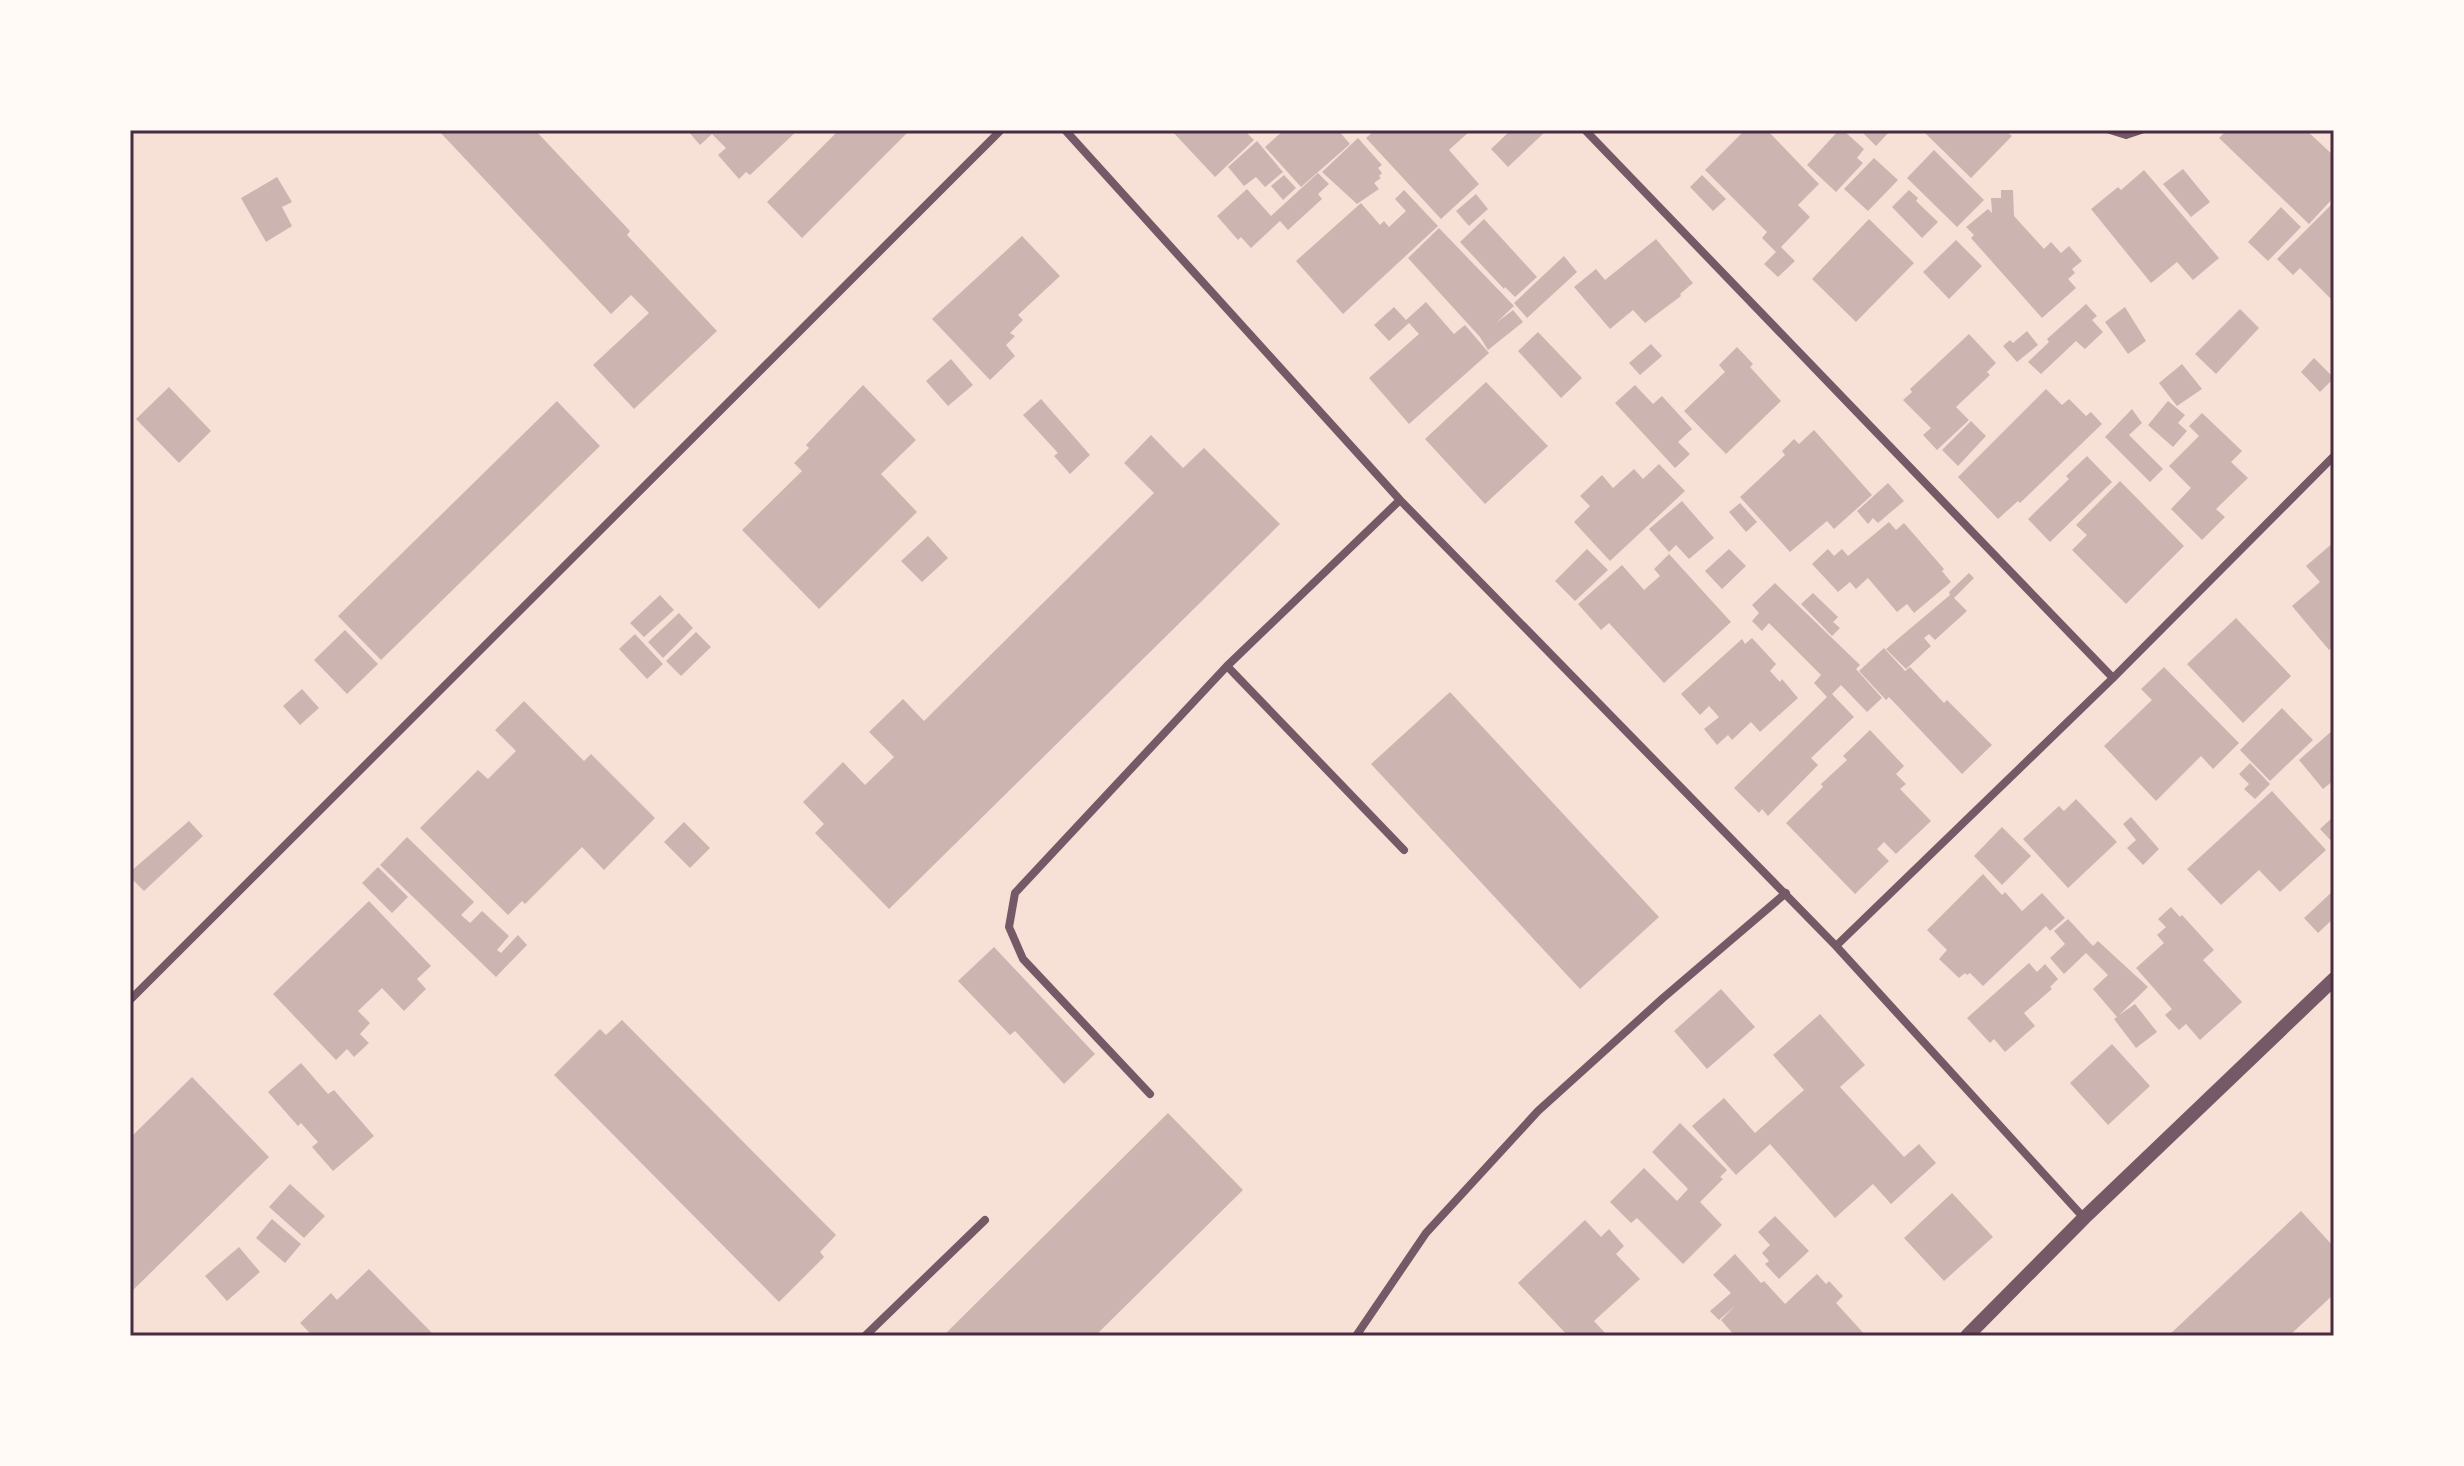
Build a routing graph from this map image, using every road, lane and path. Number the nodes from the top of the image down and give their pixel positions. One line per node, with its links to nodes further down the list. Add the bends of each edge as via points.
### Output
1 (1001, 130): 14 (street)
2 (1065, 130): 7 (street)
3 (1585, 130): 9 (street)
4 (2110, 130): 5 (street, via 2126,135)
5 (2141, 130)
6 (2334, 456): 9 (street)
7 (1400, 500): 8 (street); 11 (street)
8 (1227, 666): 10 (street); 15 (street, via 1015,893 1009,927 1023,959)
9 (2113, 678): 12 (street)
10 (1404, 850)
11 (1786, 893): 12 (street); 19 (street, via 1538,1111 1426,1233)
12 (1836, 946): 16 (street)
13 (2334, 979): 16 (street)
14 (130, 1000)
15 (1150, 1094)
16 (2084, 1218): 20 (street)
17 (985, 1220): 18 (street)
18 (865, 1336)
19 (1356, 1336)
20 (1967, 1336)

